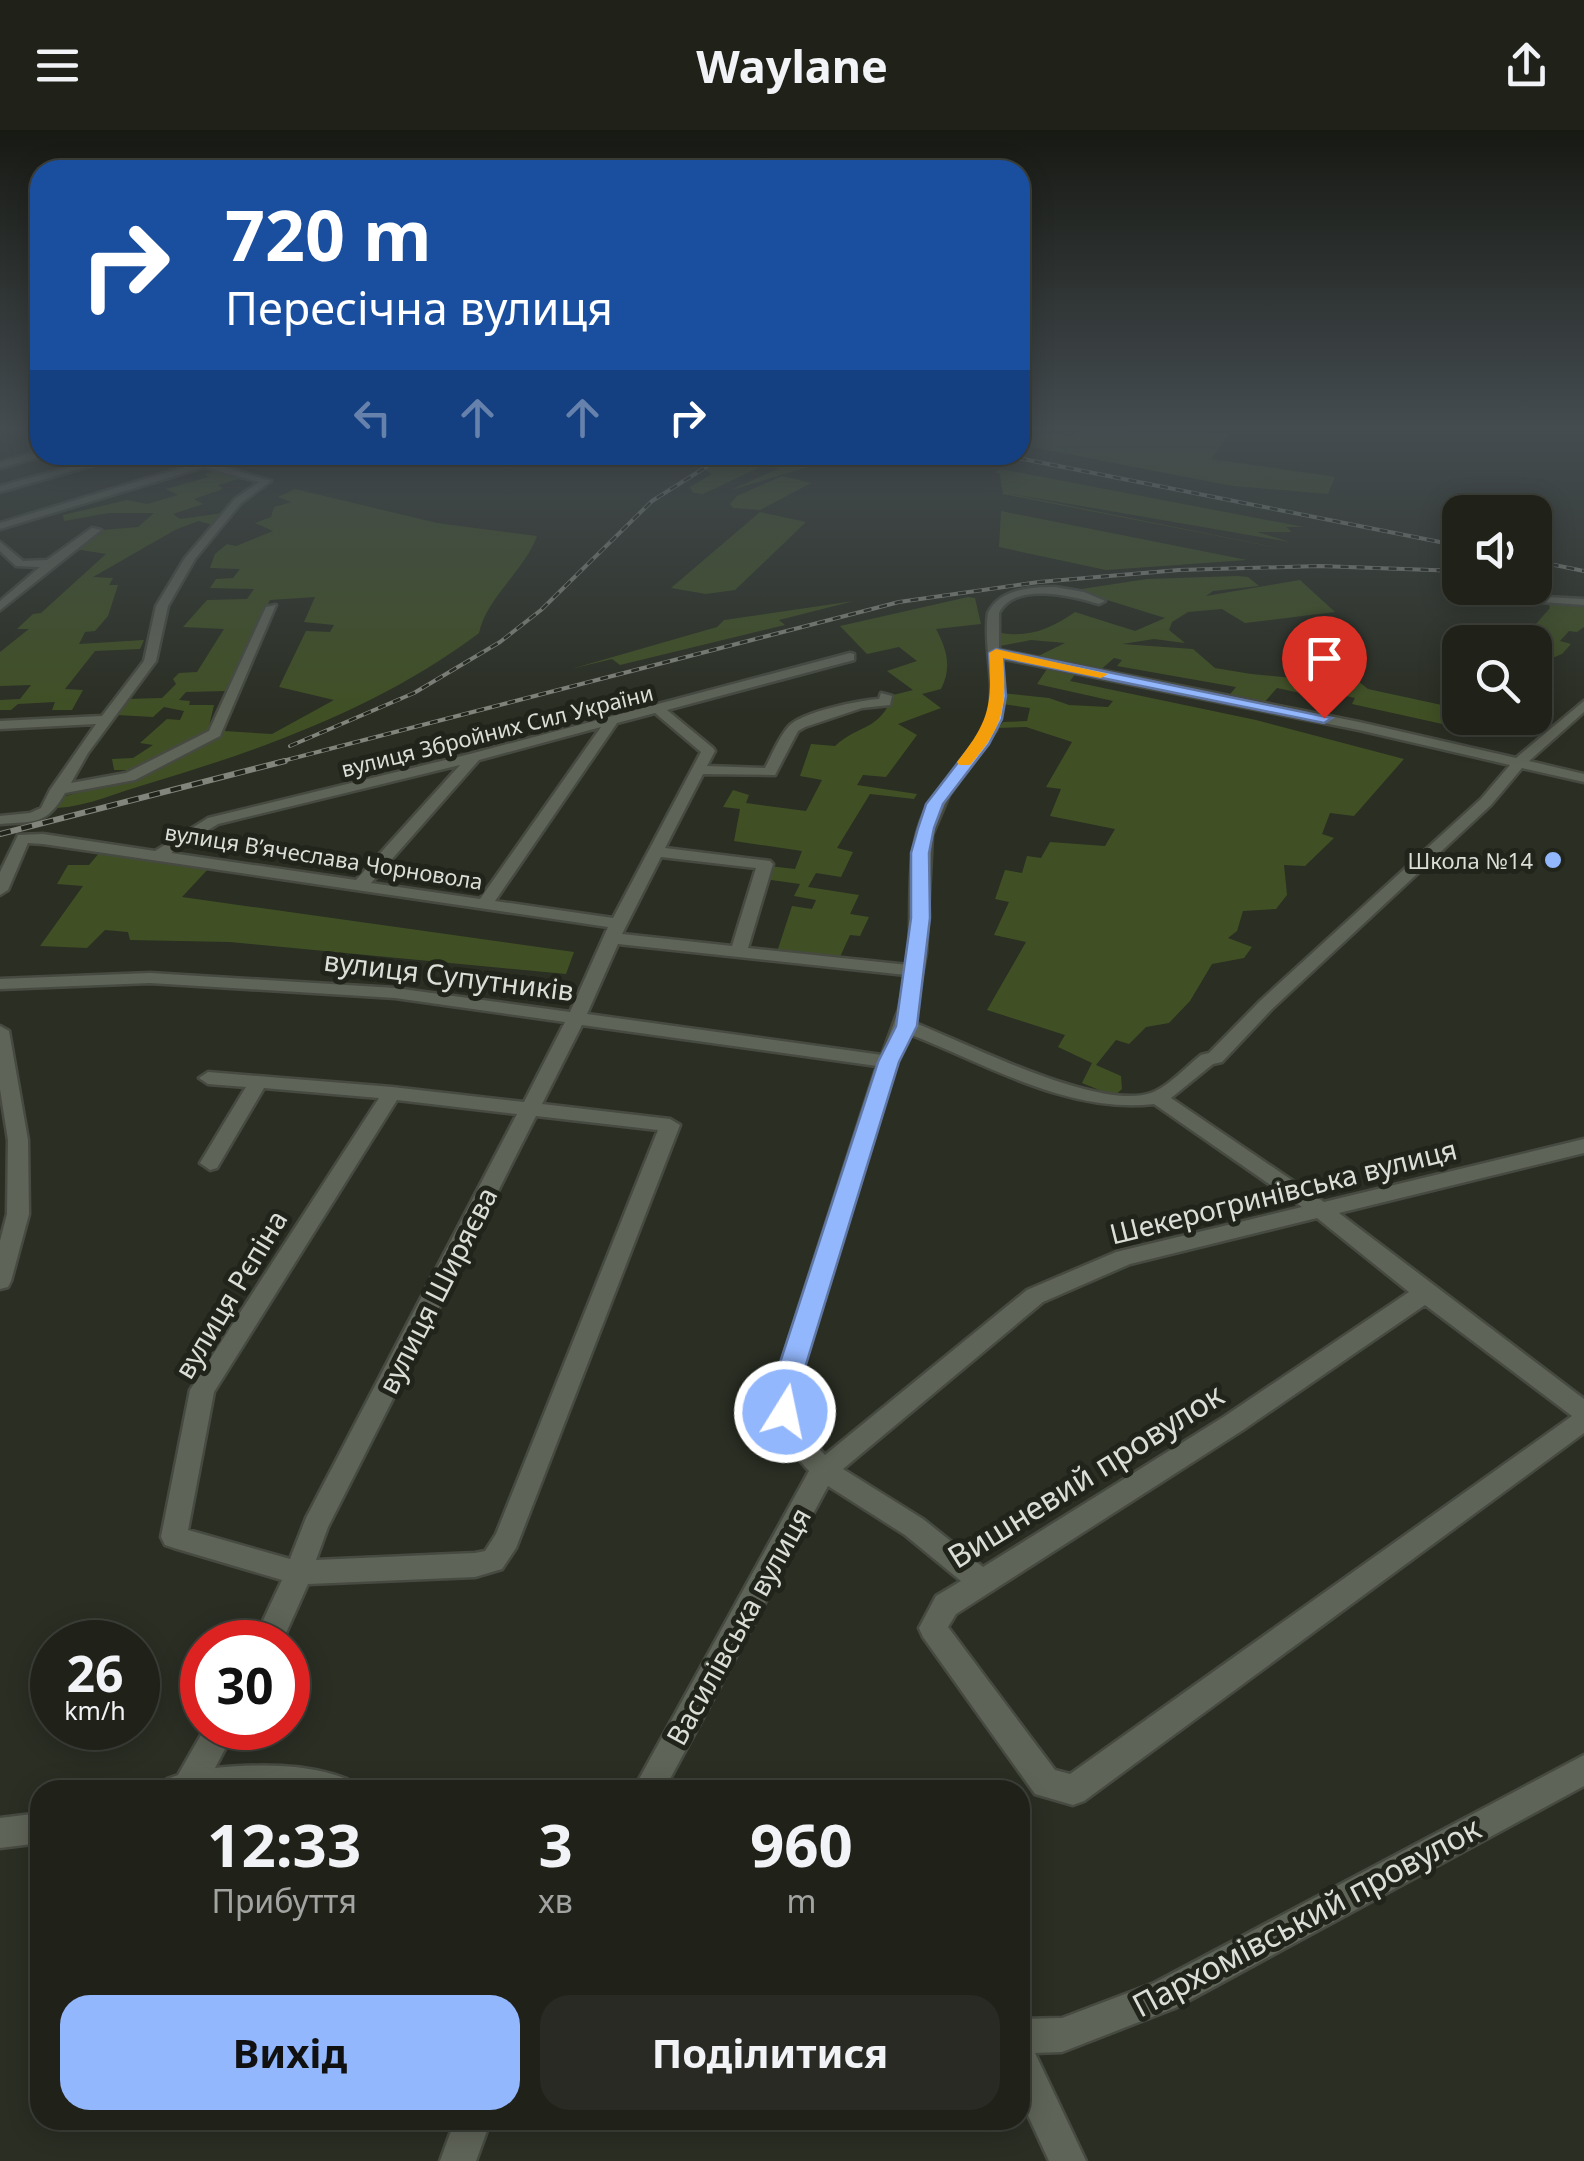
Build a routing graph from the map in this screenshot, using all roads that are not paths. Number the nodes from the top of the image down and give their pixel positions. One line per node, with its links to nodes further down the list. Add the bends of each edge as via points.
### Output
1 (217, 526): 15 (street, via 162,606 150,661)
2 (96, 530): 4 (street)
3 (0, 545): 4 (street, via 20,564)
4 (50, 563): 8 (street)
5 (1552, 600): 7 (street)
6 (1100, 601): 10 (street, via 1066,588 1007,598 996,606 992,622)
7 (1584, 602)
8 (0, 607)
9 (272, 608): 22 (street, via 215,734 130,776)
10 (996, 653): 19 (street); 31 (street, via 995,719 934,804 926,828)
11 (850, 657): 14 (street, вулиця Збройних Сил України)
12 (886, 696): 20 (street, via 885,702 793,728 770,772)
13 (1584, 705): 19 (street)
14 (658, 709): 16 (street, вулиця Збройних Сил України); 20 (street, via 708,751)
15 (106, 720): 17 (street); 22 (street)
16 (610, 722): 18 (street, вулиця Збройних Сил України); 28 (street)
17 (1, 726)
18 (474, 758): 25 (street, вулиця Збройних Сил України, via 213,821); 26 (street)
19 (1520, 762): 21 (street); 40 (street, via 1458,830 1214,1058)
20 (700, 770): 24 (street, вулиця Ширяєва)
21 (1584, 778)
22 (57, 790): 23 (street, via 47,811 34,818)
23 (0, 820)
24 (656, 852): 29 (street, вулиця Ширяєва); 30 (street, via 765,864)
25 (160, 853): 26 (street, вулиця Вʼячеслава Чорновола); 27 (street, вулиця Вʼячеслава Чорновола, via 23,838)
26 (362, 884): 28 (street, вулиця Вʼячеслава Чорновола)
27 (0, 890)
28 (485, 903): 29 (street, вулиця Вʼячеслава Чорновола)
29 (615, 931): 30 (street); 33 (street, вулиця Ширяєва)
30 (738, 953): 31 (street)
31 (915, 971): 34 (street)
32 (0, 984): 33 (street, вулиця Супутників, via 150,978 312,986)
33 (577, 1017): 36 (street, вулиця Супутників); 41 (street, вулиця Ширяєва)
34 (906, 1026): 36 (street); 40 (street, via 1085,1096 1126,1103)
35 (0, 1032): 45 (street, via 18,1140 18,1214)
36 (888, 1062): 49 (street, via 786,1384 785,1412)
37 (208, 1078): 38 (street)
38 (258, 1082): 39 (street); 43 (street)
39 (392, 1093): 41 (street); 50 (street, вулиця Рєпіна, via 202,1390 174,1536)
40 (1158, 1098): 44 (street)
41 (531, 1108): 50 (street, вулиця Ширяєва, via 315,1526); 50 (street, via 670,1125 507,1540 493,1561 475,1566)
42 (1584, 1146): 44 (street, Шекерогринівська вулиця)
43 (210, 1163)
44 (1322, 1211): 46 (street); 49 (street, Шекерогринівська вулиця, via 1124,1258 1035,1296)
45 (0, 1281)
46 (1426, 1293): 47 (street); 51 (street, Вишневий провулок)
47 (1584, 1412)
48 (1584, 1420): 51 (street, Вишневий провулок, via 1073,1790 1046,1783 933,1628 946,1605)
49 (822, 1472): 51 (street, via 905,1521); 56 (street, Василівська вулиця)
50 (300, 1573): 52 (street, вулиця Ширяєва)
51 (982, 1582)
52 (278, 1620)
53 (207, 1750): 55 (street)
54 (1584, 1770): 59 (street, Пархомівський провулок, via 1163,1996 1062,2035)
55 (188, 1780)
56 (653, 1780)
57 (30, 1829): 58 (street)
58 (0, 1833)
59 (1030, 2036)
60 (1030, 2079): 63 (street)
61 (469, 2130): 62 (street)
62 (458, 2161)
63 (1068, 2161)

